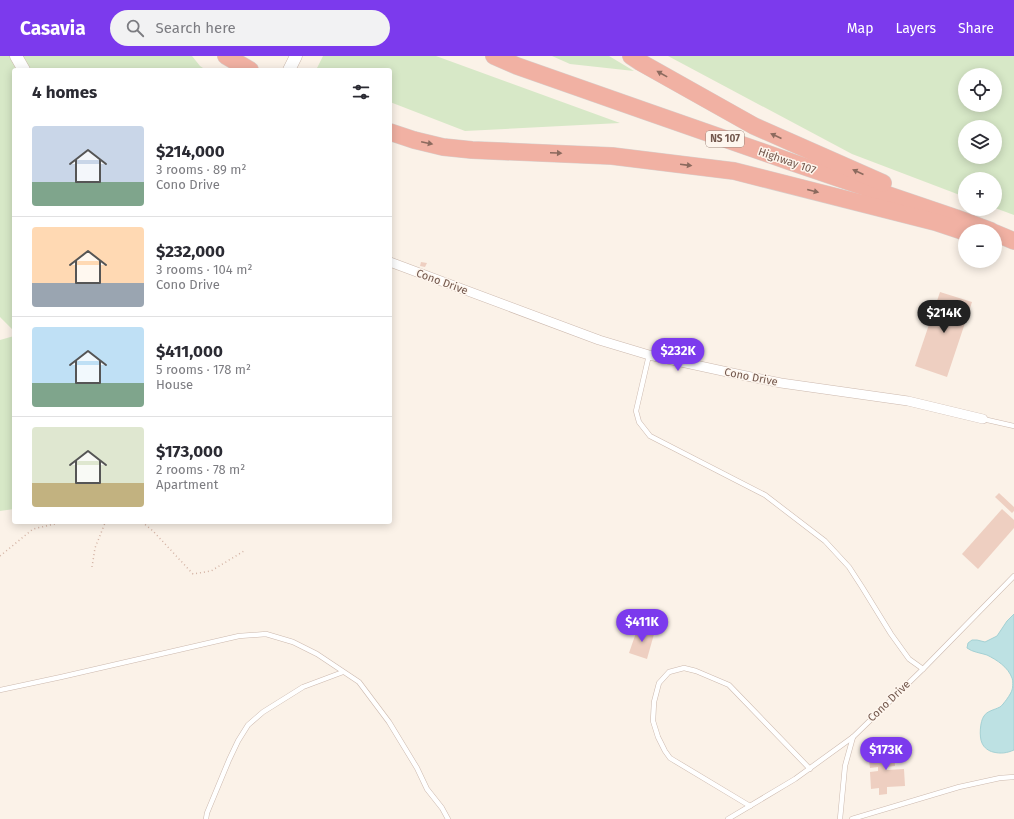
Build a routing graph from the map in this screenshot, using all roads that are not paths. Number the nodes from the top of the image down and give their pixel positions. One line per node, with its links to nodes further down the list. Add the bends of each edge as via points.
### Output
1 (16, 56): 6 (street)
2 (226, 56): 7 (highway)
3 (296, 56): 8 (street)
4 (494, 56): 10 (highway, Highway 107 / NS 107)
5 (631, 56): 11 (highway, one-way to 5, via 894,188 754,126)
6 (23, 68)
7 (247, 68)
8 (290, 68)
9 (392, 133): 12 (highway, one-way to 12, via 443,147 612,156 734,171 934,222)
10 (958, 224)
11 (959, 224)
12 (958, 225)
13 (1002, 236): 14 (highway)
14 (1014, 241)
15 (1002, 243): 16 (highway)
16 (1014, 247)
17 (392, 265): 18 (street, Cono Drive, via 598,340)
18 (648, 355): 19 (street, Cono Drive, via 781,383 908,401); 22 (lane, via 636,411 639,422 650,436 765,495 825,541 849,567 908,659)
19 (983, 419): 20 (lane)
20 (1014, 426)
21 (1014, 576): 22 (lane, Cono Drive)
22 (923, 669): 26 (lane, Cono Drive)
23 (343, 672): 24 (lane, via 318,654 293,642 266,634 239,636 61,678); 30 (lane, via 303,687 263,712 248,725 229,760); 31 (lane, via 358,682 388,722 427,789)
24 (2, 689): 25 (lane)
25 (0, 695)
26 (852, 737): 27 (lane, Cono Drive); 33 (lane, via 845,766)
27 (810, 769): 29 (lane, Cono Drive); 29 (lane, via 729,685 684,668 670,672 659,683 654,702 653,721 664,751 670,758)
28 (1014, 777): 34 (lane, via 959,787)
29 (750, 806): 32 (lane, Cono Drive)
30 (206, 819)
31 (448, 819)
32 (728, 819)
33 (840, 819)
34 (852, 819)

